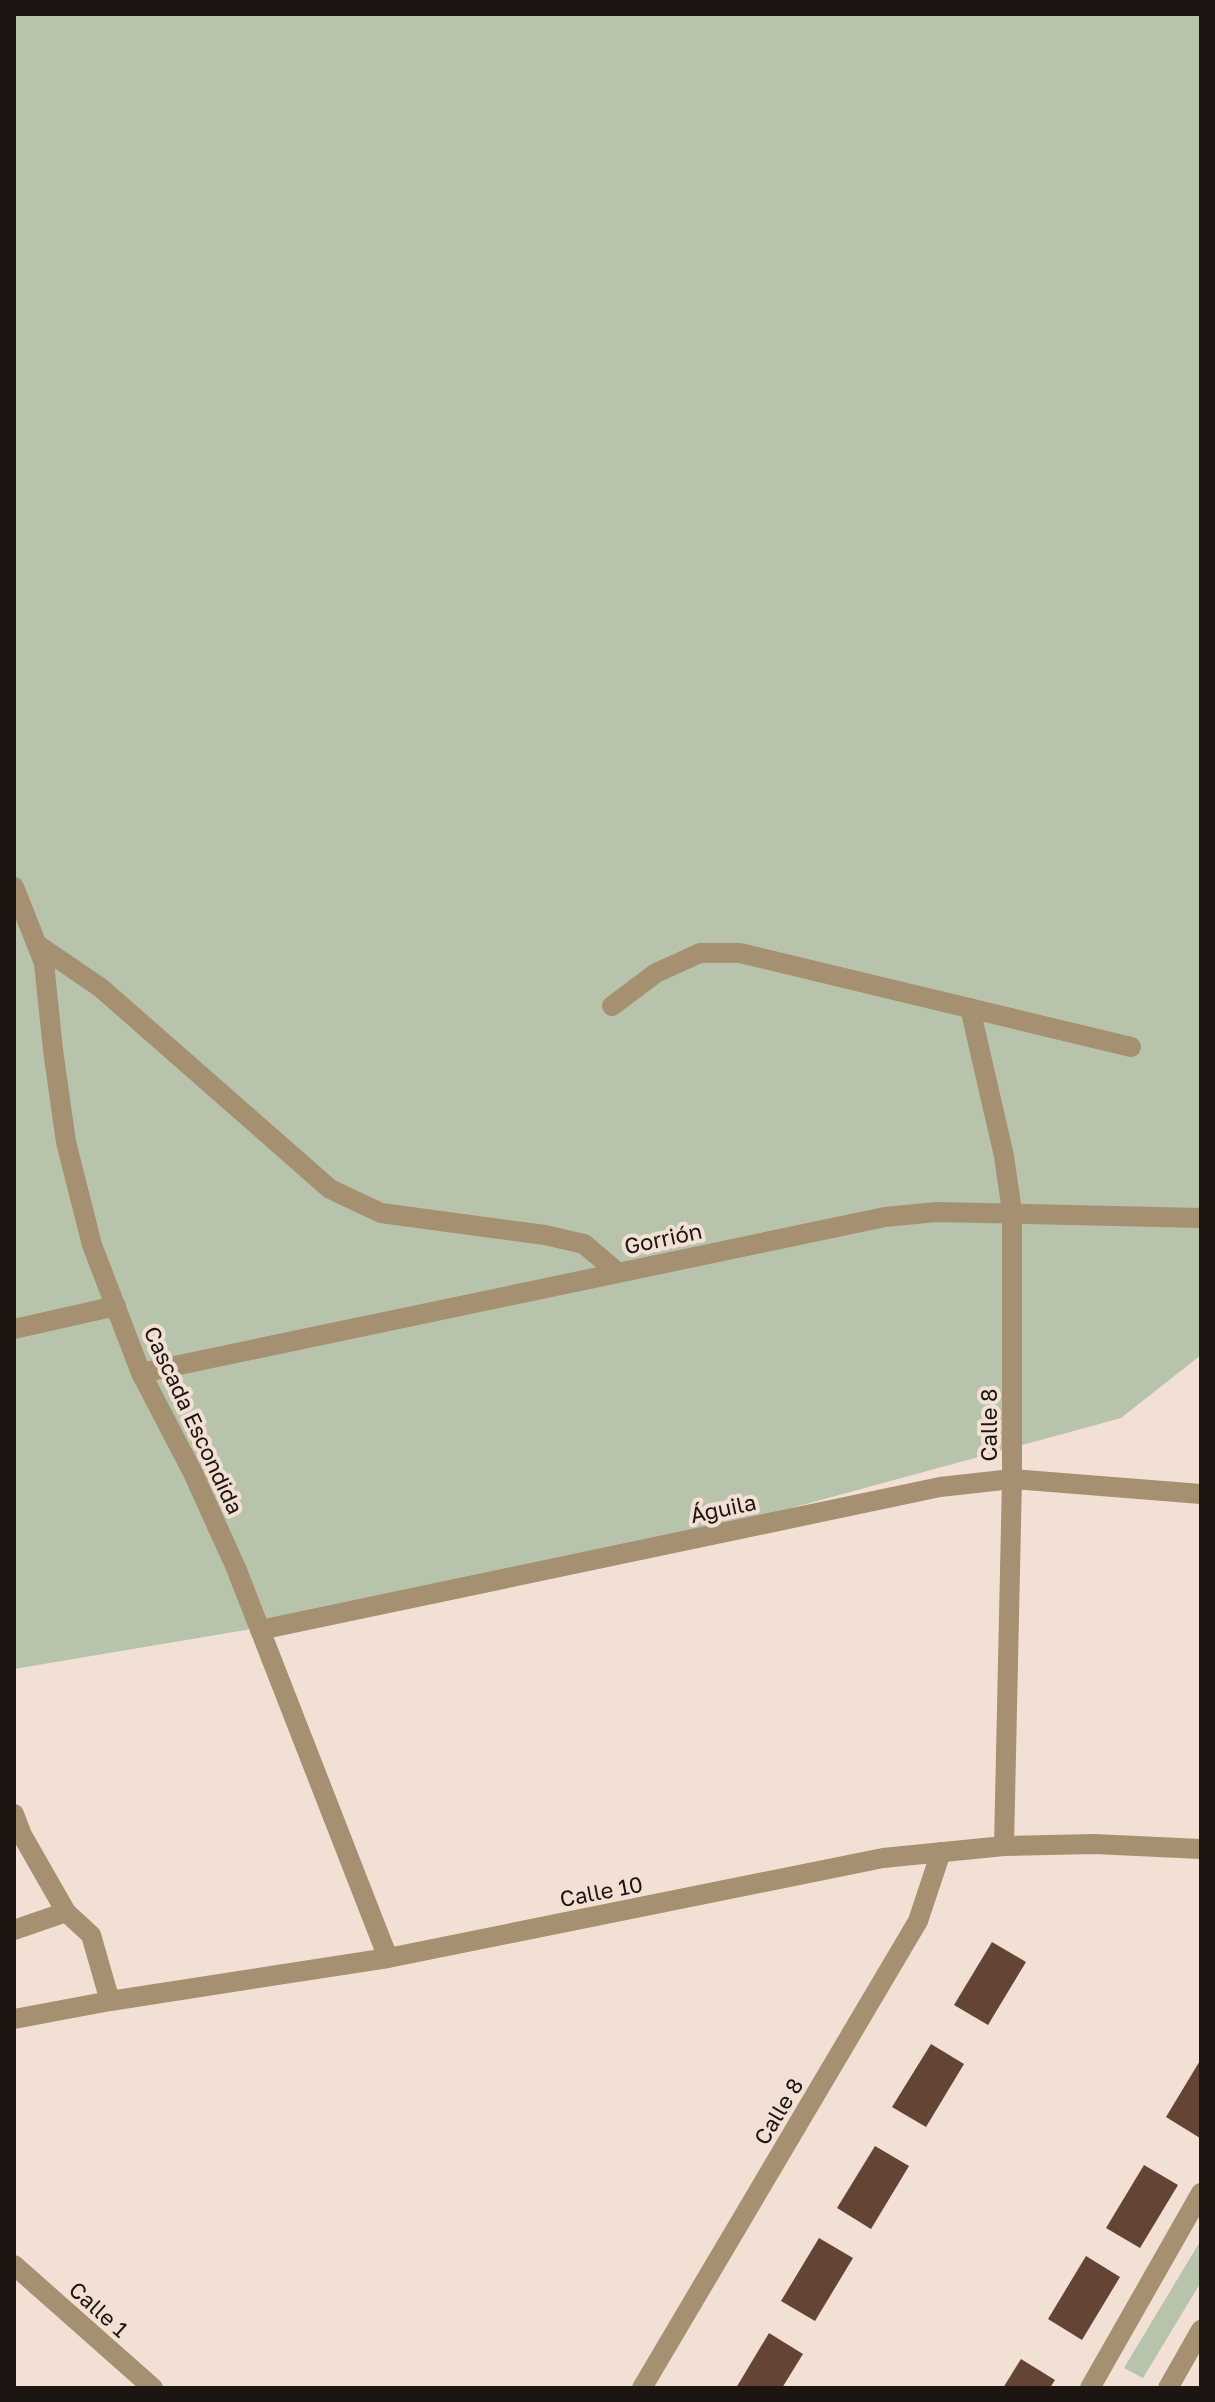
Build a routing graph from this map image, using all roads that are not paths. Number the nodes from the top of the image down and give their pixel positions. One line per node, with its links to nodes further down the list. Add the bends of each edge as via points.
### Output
1 (14, 887): 2 (street, Cascada Escondida)
2 (38, 945): 8 (street, via 101,988 330,1189 381,1213 584,1244); 9 (street, Cascada Escondida, via 66,1142 92,1245)
3 (612, 1006): 4 (street, via 656,973 700,953 740,953)
4 (970, 1008): 5 (street); 6 (street, Calle 8)
5 (1131, 1047)
6 (1012, 1212): 7 (street, Gorrión); 8 (street, Gorrión, via 885,1217); 12 (street, Calle 8)
7 (1201, 1218)
8 (617, 1272): 11 (street, Gorrión)
9 (116, 1306): 10 (street); 11 (street, Cascada Escondida)
10 (14, 1329)
11 (141, 1373): 14 (street, Cascada Escondida, via 193,1473)
12 (1012, 1479): 13 (street, Águila); 14 (street, Águila, via 940,1487); 16 (street, Calle 8)
13 (1201, 1494)
14 (260, 1630): 21 (street, Cascada Escondida)
15 (14, 1814): 19 (street)
16 (1004, 1846): 17 (street, Calle 10); 18 (street, Calle 10)
17 (1201, 1849)
18 (941, 1852): 21 (street, Calle 10, via 883,1858); 28 (street, Calle 8, via 918,1921)
19 (66, 1912): 20 (street); 22 (street, via 91,1935)
20 (14, 1930)
21 (388, 1958): 22 (street, Calle 10)
22 (110, 2001): 23 (street, Calle 10)
23 (14, 2019)
24 (1201, 2193): 29 (street)
25 (14, 2265): 27 (street, Calle 1)
26 (1201, 2330): 30 (street)
27 (153, 2388)
28 (642, 2388)
29 (1090, 2388)
30 (1168, 2388)

